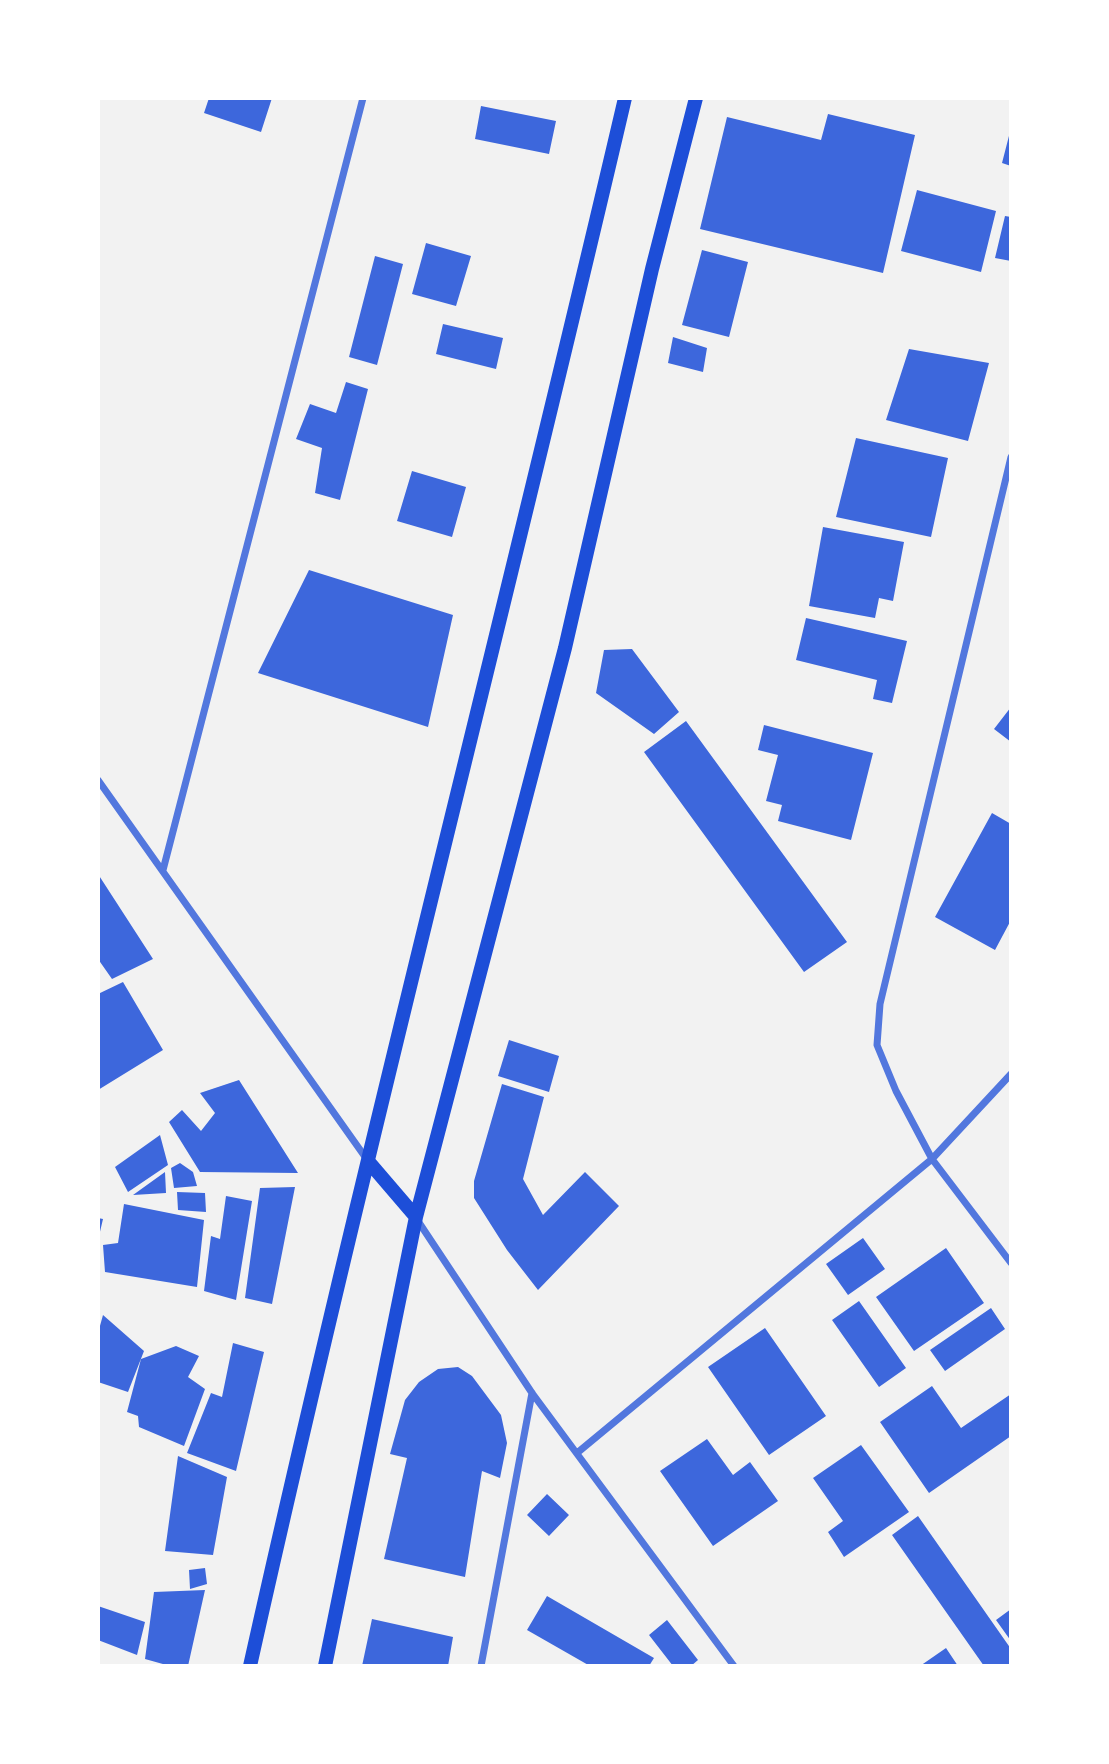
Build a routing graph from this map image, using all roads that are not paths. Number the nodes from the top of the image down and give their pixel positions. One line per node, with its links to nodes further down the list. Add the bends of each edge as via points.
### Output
1 (363, 98): 7 (street)
2 (625, 98): 10 (main road)
3 (696, 98): 11 (main road, via 562,660)
4 (1011, 457): 5 (street)
5 (1009, 468): 9 (street, via 880,1004 877,1045)
6 (98, 780): 7 (street)
7 (163, 870): 10 (street)
8 (1011, 1074): 9 (street)
9 (932, 1159): 12 (street); 14 (street)
10 (368, 1161): 11 (main road); 15 (main road)
11 (416, 1217): 13 (street); 16 (main road)
12 (1011, 1263)
13 (532, 1393): 14 (street); 17 (street)
14 (577, 1453): 18 (street)
15 (250, 1666)
16 (325, 1666)
17 (481, 1666)
18 (734, 1666)

